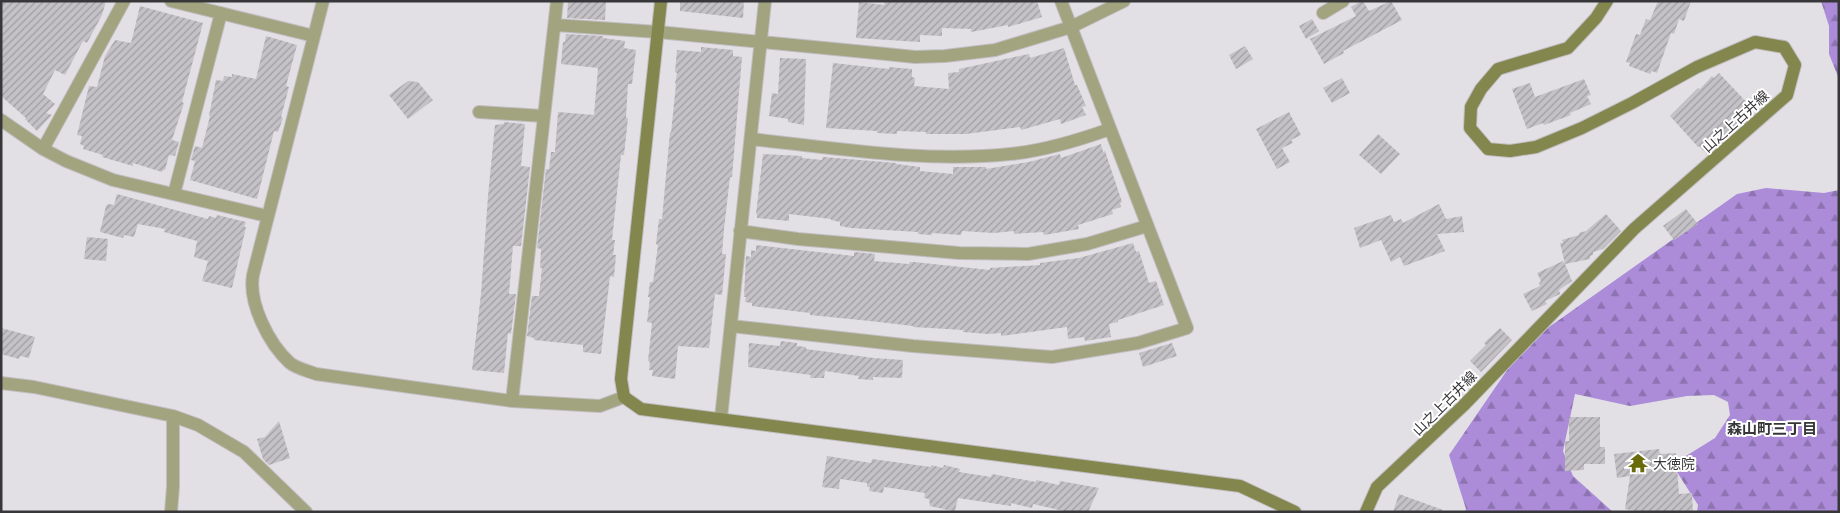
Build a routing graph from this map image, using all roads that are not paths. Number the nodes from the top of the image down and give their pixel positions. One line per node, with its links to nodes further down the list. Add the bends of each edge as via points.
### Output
1 (124, 1): 23 (street)
2 (171, 1): 11 (street)
3 (323, 1): 16 (street)
4 (557, 1): 13 (street)
5 (661, 1): 15 (main road)
6 (765, 1): 17 (street)
7 (1061, 1): 14 (street)
8 (1124, 1): 14 (street)
9 (1343, 1): 12 (street)
10 (1607, 1): 37 (main road, 山之上古井線, via 1568,48 1498,69 1481,89 1471,107 1470,128 1488,149 1510,151 1536,147 1582,128 1697,67 1755,42 1784,46 1795,65 1787,95 1634,229 1463,406 1378,487)
11 (221, 13): 16 (street); 24 (street)
12 (1323, 13)
13 (555, 25): 15 (street); 19 (street)
14 (1071, 28): 17 (street, via 995,50 945,56 915,57); 21 (street)
15 (658, 32): 17 (street); 30 (main road, via 621,379)
16 (314, 36): 25 (street)
17 (760, 43): 22 (street)
18 (479, 112): 19 (street)
19 (543, 116): 31 (street)
20 (1, 120): 23 (street)
21 (1110, 129): 22 (street, via 1076,141 1012,154 953,158); 26 (street)
22 (751, 139): 27 (street)
23 (43, 149): 24 (street, via 113,180)
24 (174, 194): 25 (street)
25 (267, 216): 31 (street, via 251,286 254,305 269,337 291,364 316,374)
26 (1147, 226): 27 (street, via 1087,244 1028,254 958,253); 28 (street, via 1187,328 1138,343 1052,357)
27 (740, 231): 28 (street)
28 (731, 326): 33 (street)
29 (1, 383): 32 (street)
30 (624, 397): 31 (street, via 600,406); 33 (main road, via 641,409)
31 (512, 401)
32 (172, 416): 34 (street); 35 (street, via 198,425 244,452)
33 (721, 418): 36 (main road, via 1240,486)
34 (171, 512)
35 (306, 512)
36 (1295, 512)
37 (1366, 512)

